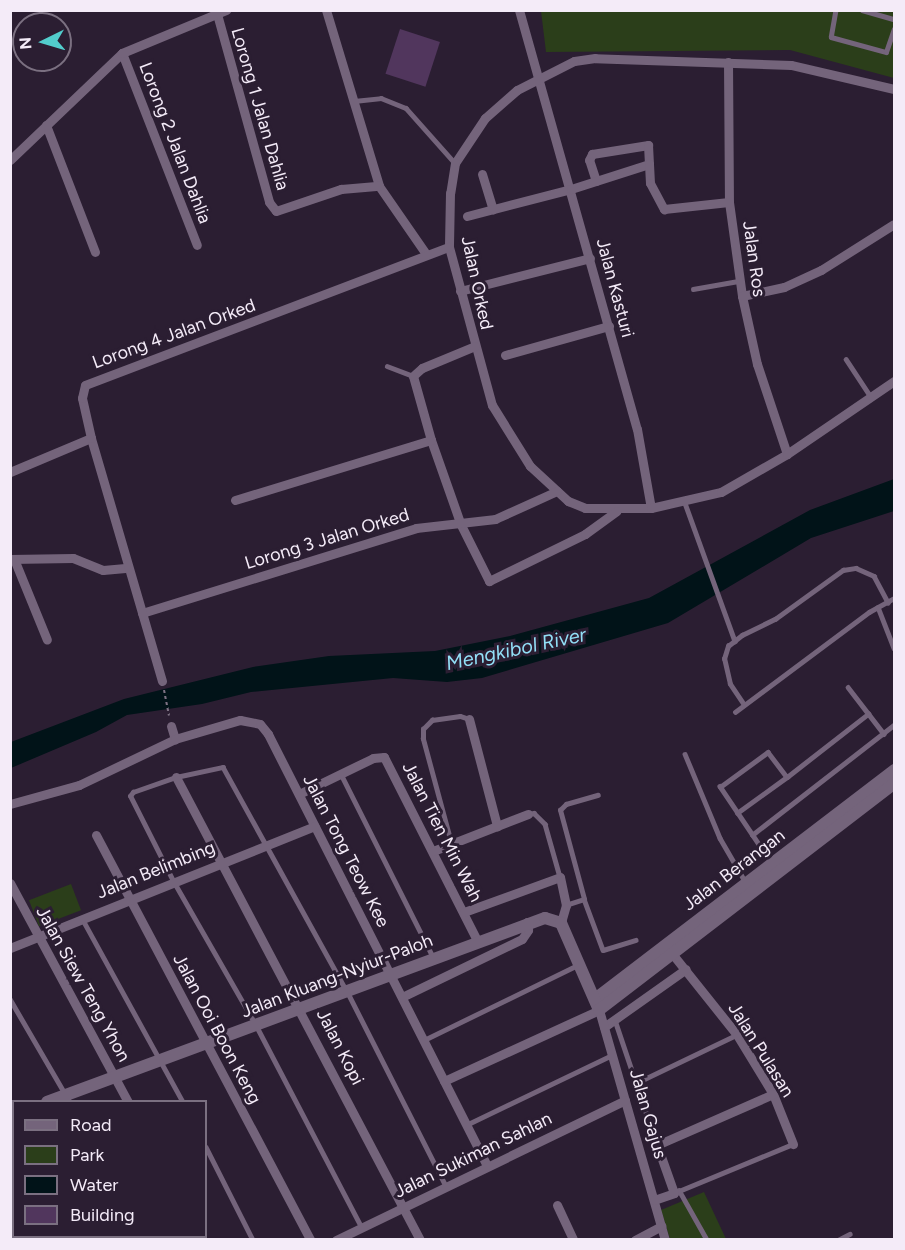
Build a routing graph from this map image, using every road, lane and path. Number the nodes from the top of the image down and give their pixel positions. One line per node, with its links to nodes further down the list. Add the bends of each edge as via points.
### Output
1 (326, 10): 12 (street)
2 (519, 10): 10 (street, Jalan Kasturi)
3 (836, 10): 7 (lane, via 831,37 886,52)
4 (862, 10): 6 (lane)
5 (221, 12): 8 (street); 19 (street, Lorong 1 Jalan Dahlia, via 269,202 276,211 341,189)
6 (894, 19)
7 (894, 28)
8 (122, 53): 13 (street); 25 (street, Lorong 2 Jalan Dahlia)
9 (728, 62): 10 (street, Jalan Orked, via 595,58 574,61); 11 (street, Jalan Orked, via 791,65); 21 (street, Jalan Ros)
10 (536, 81): 15 (street, Jalan Orked, via 518,90 485,118); 20 (street, Jalan Kasturi)
11 (894, 89)
12 (354, 101): 15 (lane, via 381,98 406,108); 19 (street)
13 (46, 125): 14 (street); 27 (street)
14 (10, 159)
15 (456, 163): 26 (street, Jalan Orked, via 450,193)
16 (649, 164): 18 (street); 18 (street, via 648,145 592,154 589,160); 21 (street, via 650,183 664,209)
17 (482, 174): 22 (street)
18 (596, 181): 20 (street)
19 (380, 186): 28 (street)
20 (571, 189): 22 (street); 29 (street, Jalan Kasturi)
21 (729, 202): 30 (street, Jalan Ros)
22 (493, 209): 23 (street)
23 (467, 216)
24 (894, 224): 33 (street, via 821,270 783,286)
25 (197, 245)
26 (449, 247): 28 (street, Lorong 4 Jalan Orked); 32 (street, Jalan Orked)
27 (95, 252)
28 (426, 254): 42 (street, Lorong 4 Jalan Orked, via 91,382 82,391 82,398)
29 (590, 258): 32 (street); 34 (street, Jalan Kasturi)
30 (740, 281): 31 (lane); 33 (street, Jalan Ros)
31 (693, 289)
32 (460, 291): 35 (street, Jalan Orked)
33 (741, 296): 44 (street, Jalan Ros, via 757,364)
34 (609, 326): 36 (street); 49 (street, Jalan Kasturi, via 637,429)
35 (474, 346): 39 (street, via 422,368); 46 (street, Jalan Orked, via 492,405 510,439)
36 (505, 355)
37 (846, 359): 41 (lane)
38 (387, 366): 39 (lane)
39 (413, 376): 43 (street)
40 (894, 381): 41 (street, Jalan Orked)
41 (871, 397): 44 (street, Jalan Orked)
42 (91, 438): 45 (street); 53 (street, Lorong 4 Jalan Orked)
43 (431, 440): 47 (street); 51 (street)
44 (788, 454): 48 (street, Jalan Orked, via 721,492)
45 (10, 472)
46 (556, 491): 50 (street, Jalan Orked, via 585,508); 51 (street, Lorong 3 Jalan Orked, via 495,519)
47 (235, 500)
48 (685, 503): 49 (street, Jalan Orked); 59 (lane)
49 (651, 508): 50 (street, Jalan Orked)
50 (617, 510): 51 (street, via 585,534 497,580 485,578)
51 (461, 525): 57 (street, Lorong 3 Jalan Orked, via 416,528)
52 (13, 559): 53 (street, via 73,558 104,570); 58 (street)
53 (128, 568): 57 (street, Lorong 4 Jalan Orked)
54 (894, 598): 55 (lane)
55 (888, 602): 56 (lane); 59 (lane, via 874,576 856,568 843,570)
56 (878, 607): 60 (lane); 63 (lane)
57 (142, 613): 61 (street, Lorong 4 Jalan Orked)
58 (47, 640)
59 (735, 641): 63 (lane, via 728,646 726,672)
60 (894, 648)
61 (162, 681): 68 (path)
62 (848, 687): 65 (lane)
63 (744, 705): 64 (lane)
64 (735, 712)
65 (868, 714): 69 (lane); 75 (lane)
66 (469, 719): 83 (street); 86 (lane, via 460,716 432,720 423,729)
67 (894, 725): 69 (lane)
68 (171, 726): 70 (street)
69 (884, 734): 85 (lane)
70 (175, 739): 77 (street, Jalan Tong Teow Kee, via 240,720 260,724); 79 (street, Jalan Tong Teow Kee, via 46,796)
71 (685, 754): 94 (lane, via 720,838)
72 (894, 770): 90 (street, Jalan Berangan)
73 (340, 773): 77 (street, Jalan Tien Min Wah); 88 (street, Jalan Tien Min Wah, via 384,757); 107 (lane)
74 (176, 777): 87 (lane, via 223,767); 89 (street, Jalan Kopi); 92 (lane, via 130,796)
75 (787, 777): 80 (lane); 80 (lane, via 768,752 720,787)
76 (894, 784): 90 (street, Jalan Berangan)
77 (299, 794): 82 (street, Jalan Tong Teow Kee)
78 (598, 795): 96 (lane, via 566,804 560,810)
79 (10, 804)
80 (737, 813): 85 (lane)
81 (528, 814): 83 (street); 91 (lane, via 534,813 546,824)
82 (315, 825): 87 (street, Jalan Belimbing); 110 (street, Jalan Tong Teow Kee)
83 (497, 826): 86 (street)
84 (96, 835): 95 (street, Jalan Ooi Boon Keng)
85 (752, 835): 90 (lane)
86 (451, 844): 88 (street)
87 (265, 845): 89 (street, Jalan Belimbing); 111 (lane)
88 (433, 851): 98 (street, Jalan Tien Min Wah)
89 (221, 862): 92 (street, Jalan Belimbing); 115 (street, Jalan Kopi)
90 (775, 869): 94 (street, Jalan Berangan)
91 (560, 877): 97 (street); 98 (street)
92 (173, 881): 95 (street, Jalan Belimbing); 117 (lane)
93 (10, 883): 102 (street, Jalan Siew Teng Yhon)
94 (748, 889): 106 (street, Jalan Berangan)
95 (130, 899): 99 (street, Jalan Belimbing); 121 (street, Jalan Ooi Boon Keng)
96 (584, 899): 97 (lane); 103 (lane, via 603,950)
97 (566, 905): 101 (street)
98 (464, 912): 104 (street, Jalan Tien Min Wah)
99 (81, 918): 102 (street, Jalan Belimbing); 123 (lane)
100 (527, 922): 101 (street, Jalan Kluang-Nyiur-Paloh, via 545,918); 104 (street, Jalan Kluang-Nyiur-Paloh); 112 (street, via 528,930 522,939)
101 (561, 923): 108 (street)
102 (37, 935): 105 (street, Jalan Belimbing); 124 (street, Jalan Siew Teng Yhon)
103 (636, 940)
104 (478, 942): 107 (street, Jalan Kluang-Nyiur-Paloh)
105 (10, 948)
106 (669, 950): 109 (street, Jalan Pulasan); 114 (street, Jalan Berangan)
107 (434, 960): 110 (street, Jalan Kluang-Nyiur-Paloh)
108 (580, 963): 114 (street); 120 (lane)
109 (686, 969): 116 (street); 119 (street, Jalan Pulasan)
110 (392, 976): 111 (street, Jalan Kluang-Nyiur-Paloh); 112 (street, Jalan Tong Teow Kee)
111 (348, 993): 115 (street, Jalan Kluang-Nyiur-Paloh); 139 (lane)
112 (402, 997): 120 (street, Jalan Tong Teow Kee)
113 (10, 999): 128 (lane)
114 (597, 1004): 118 (street, Jalan Gajus); 125 (street)
115 (302, 1010): 117 (street, Jalan Kluang-Nyiur-Paloh); 143 (street, Jalan Kopi)
116 (615, 1020): 118 (street); 126 (lane)
117 (256, 1026): 121 (street, Jalan Kluang-Nyiur-Paloh); 145 (lane)
118 (604, 1027): 122 (street, Jalan Gajus)
119 (737, 1035): 126 (lane); 127 (street, Jalan Pulasan)
120 (423, 1040): 125 (street, Jalan Tong Teow Kee)
121 (207, 1045): 123 (street, Jalan Kluang-Nyiur-Paloh); 149 (street, Jalan Ooi Boon Keng)
122 (612, 1055): 131 (street, Jalan Gajus); 134 (lane)
123 (162, 1060): 124 (street, Jalan Kluang-Nyiur-Paloh); 130 (lane)
124 (115, 1077): 128 (street, Jalan Kluang-Nyiur-Paloh); 129 (street, Jalan Siew Teng Yhon)
125 (444, 1081): 134 (street, Jalan Tong Teow Kee)
126 (636, 1083): 136 (lane)
127 (773, 1094): 135 (street, Jalan Pulasan); 136 (street)
128 (69, 1098)
129 (127, 1100)
130 (182, 1100)
131 (625, 1100): 138 (street, Jalan Sukiman Sahlan); 141 (street, Jalan Gajus)
132 (10, 1107): 133 (street)
133 (12, 1114)
134 (466, 1125): 138 (street, Jalan Tong Teow Kee)
135 (793, 1144): 140 (lane, Jalan Pulasan)
136 (657, 1145): 140 (street)
137 (207, 1149): 148 (lane)
138 (487, 1166): 139 (street, Jalan Sukiman Sahlan)
139 (446, 1186): 143 (street, Jalan Sukiman Sahlan)
140 (676, 1192): 141 (street, Jalan Pulasan); 147 (lane)
141 (654, 1200): 144 (street, Jalan Gajus)
142 (557, 1205): 152 (street)
143 (403, 1207): 145 (street, Jalan Sukiman Sahlan); 151 (street, Jalan Kopi)
144 (661, 1226): 153 (street); 154 (street, Jalan Gajus)
145 (361, 1227): 150 (street, Jalan Sukiman Sahlan)
146 (850, 1234): 155 (lane)
147 (706, 1238)
148 (253, 1239)
149 (310, 1239)
150 (336, 1239)
151 (420, 1239)
152 (573, 1239)
153 (635, 1239)
154 (665, 1239)
155 (838, 1239)

